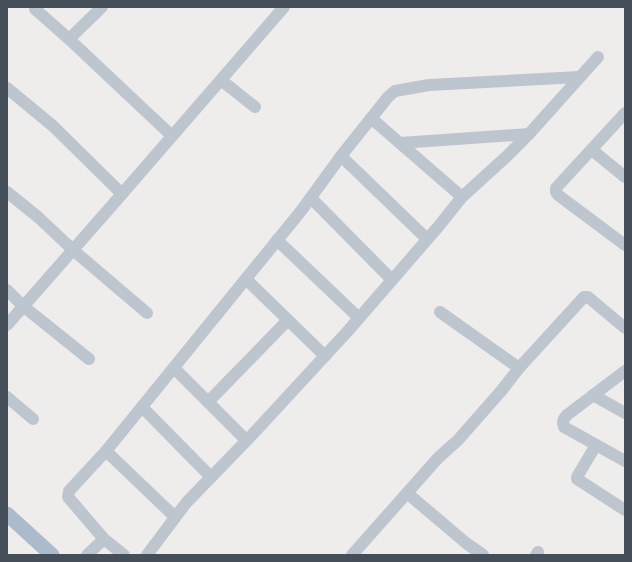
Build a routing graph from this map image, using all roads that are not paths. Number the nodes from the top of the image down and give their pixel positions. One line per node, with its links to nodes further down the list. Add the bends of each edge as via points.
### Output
1 (102, 7): 4 (street)
2 (284, 7): 7 (street)
3 (35, 9): 4 (street)
4 (69, 39): 13 (street)
5 (598, 57): 6 (street)
6 (580, 77): 11 (street, via 429,85 404,89 395,91 388,97); 12 (street)
7 (221, 80): 9 (street); 13 (street)
8 (7, 88): 19 (street, via 53,126)
9 (255, 107)
10 (625, 113): 15 (street)
11 (372, 118): 14 (street); 16 (street)
12 (529, 134): 14 (street); 20 (street)
13 (172, 136): 19 (street)
14 (400, 143): 20 (street)
15 (592, 150): 17 (street); 24 (street, via 556,188 556,192)
16 (341, 156): 21 (street); 22 (street)
17 (625, 177)
18 (7, 192): 25 (street)
19 (122, 194): 25 (street)
20 (462, 197): 22 (street)
21 (311, 198): 23 (street); 27 (street)
22 (427, 239): 27 (street)
23 (277, 240): 26 (street); 32 (street)
24 (625, 245)
25 (72, 250): 29 (street); 31 (street)
26 (246, 279): 33 (street); 38 (street)
27 (392, 280): 32 (street)
28 (7, 290): 29 (street)
29 (23, 306): 34 (street); 37 (street)
30 (440, 312): 39 (street)
31 (147, 313)
32 (359, 318): 36 (street)
33 (288, 320): 36 (street); 43 (street)
34 (7, 325)
35 (625, 328): 39 (street, via 588,297 584,297)
36 (325, 356): 47 (street)
37 (89, 360)
38 (174, 368): 43 (street); 44 (street)
39 (519, 368): 52 (street, via 458,440)
40 (625, 371): 41 (street)
41 (593, 395): 45 (street); 48 (street, via 567,415 562,424)
42 (7, 397): 46 (street)
43 (208, 402): 47 (street)
44 (142, 407): 49 (street); 51 (street)
45 (625, 413)
46 (33, 419)
47 (246, 440): 51 (street)
48 (596, 445): 50 (street); 53 (street, via 577,479)
49 (106, 451): 55 (street); 56 (street, via 68,495)
50 (625, 461)
51 (211, 477): 55 (street)
52 (407, 493): 61 (street); 62 (street)
53 (625, 510)
54 (7, 514): 57 (main road)
55 (175, 517): 60 (street)
56 (104, 539): 58 (street); 59 (street)
57 (52, 555)
58 (87, 555)
59 (124, 555)
60 (147, 555)
61 (352, 555)
62 (483, 555)

